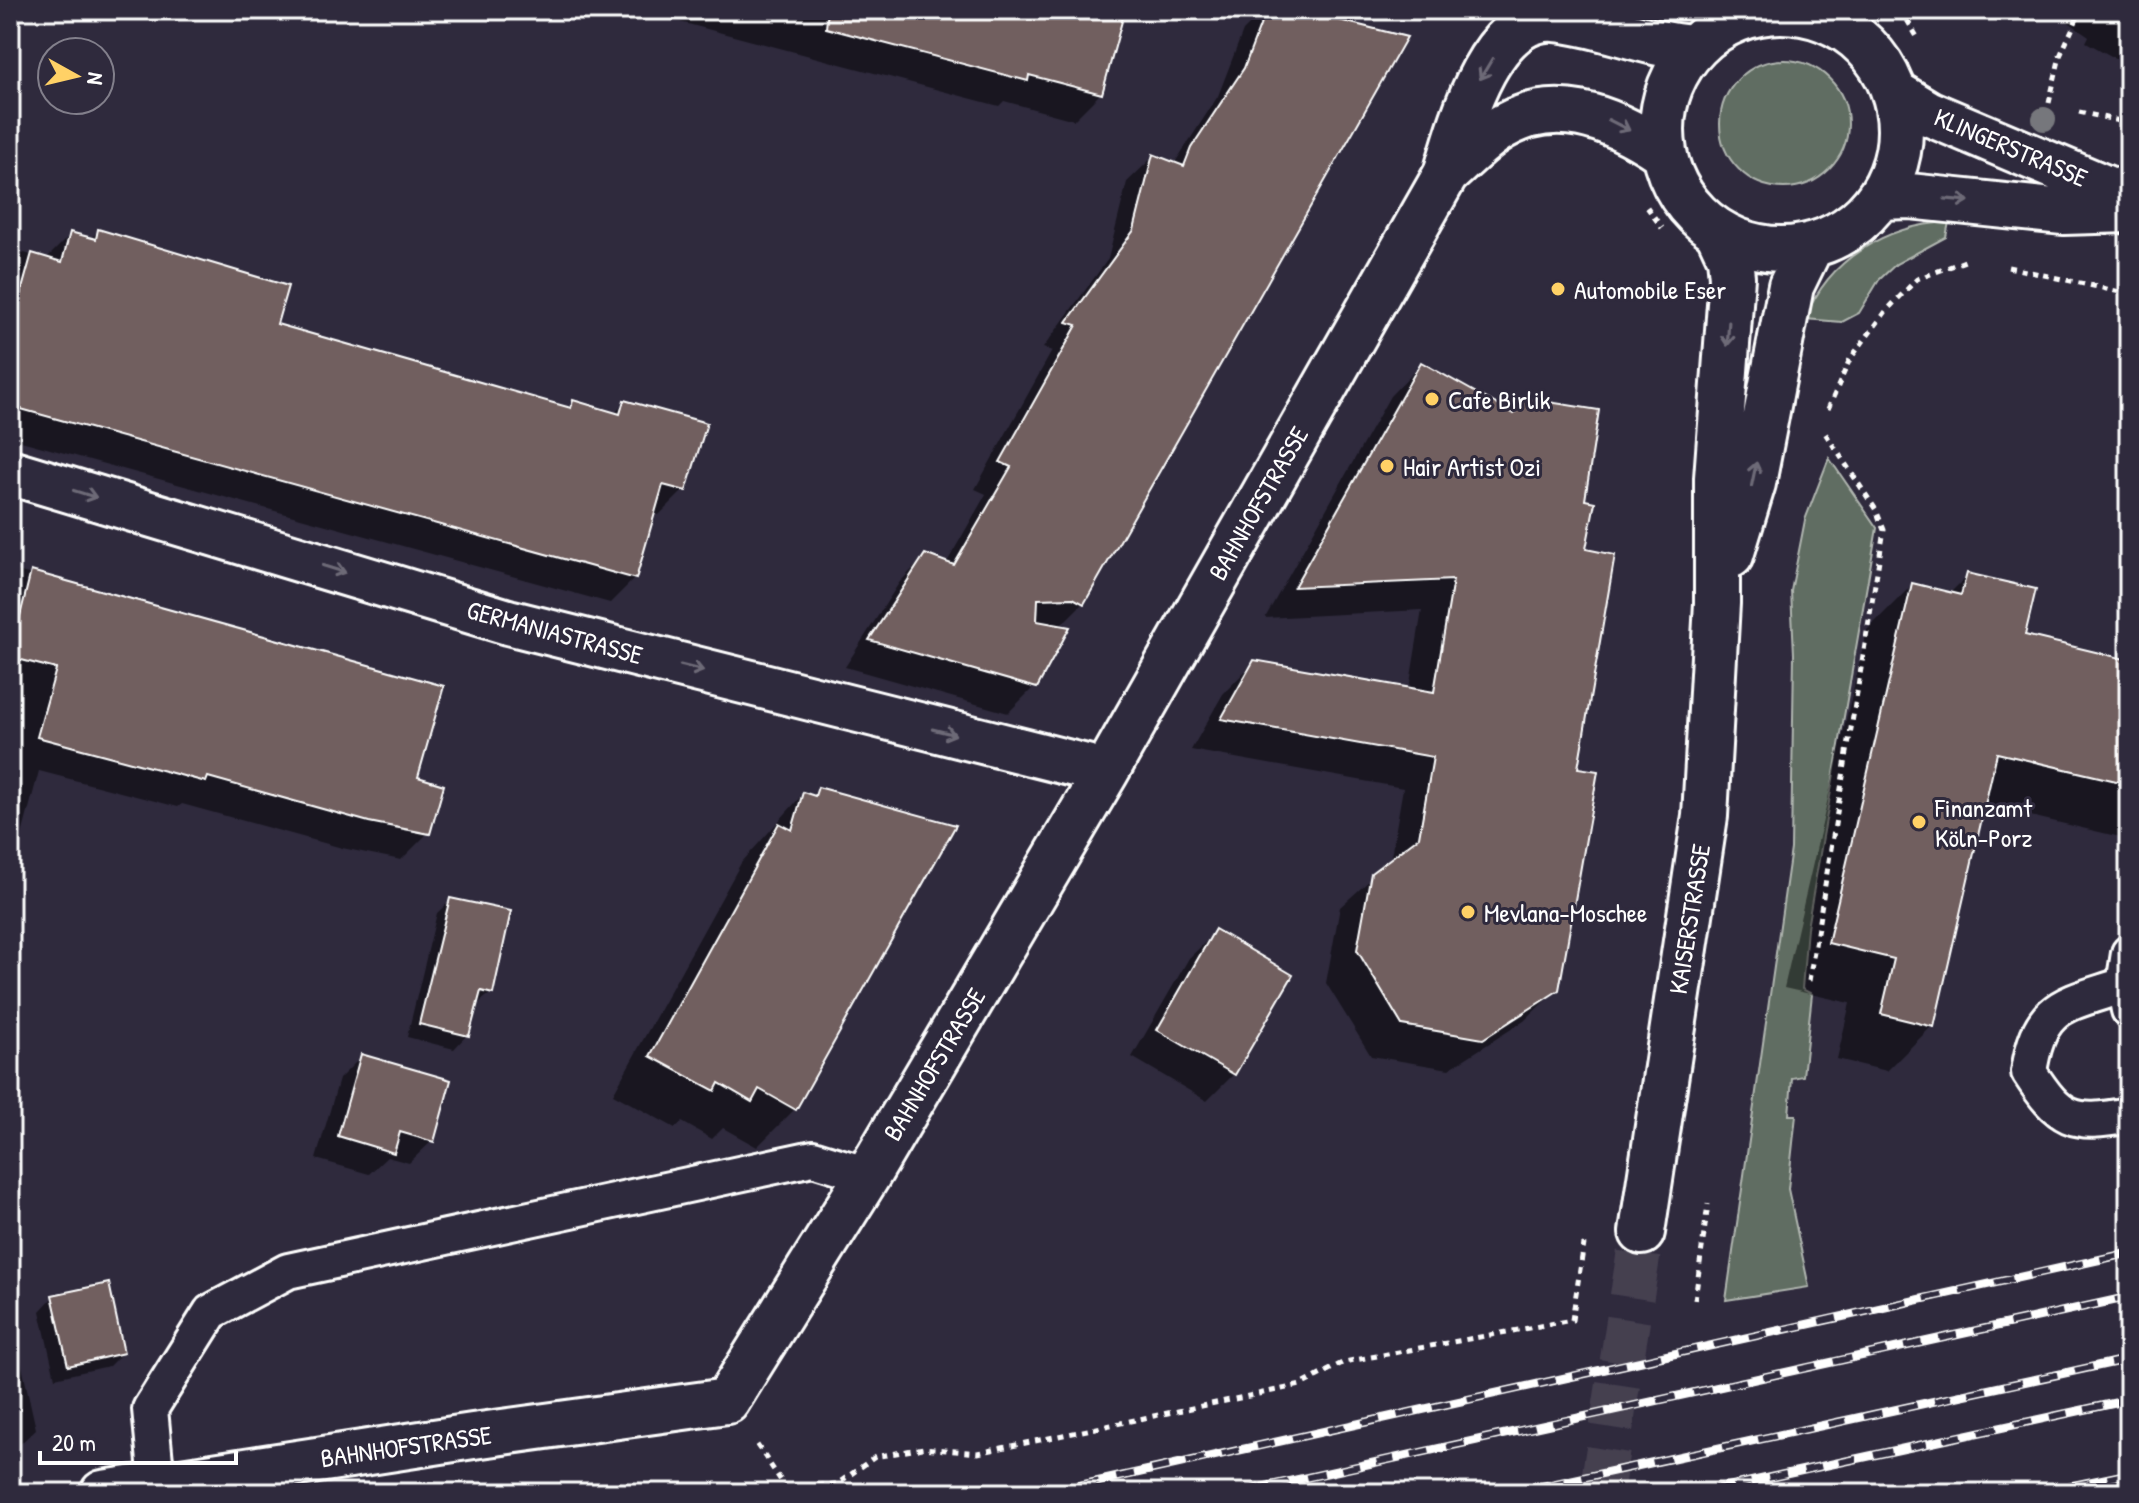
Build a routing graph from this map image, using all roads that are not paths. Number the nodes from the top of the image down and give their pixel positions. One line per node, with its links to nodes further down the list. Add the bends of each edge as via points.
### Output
1 (1758, 11): 3 (street); 4 (street, via 1735,19)
2 (1532, 13): 4 (street, BAHNHOFSTRASSE, via 1659,46); 7 (street, BAHNHOFSTRASSE, one-way to 7, via 1479,80)
3 (1843, 19): 5 (street)
4 (1693, 48): 6 (street, via 1669,89)
5 (1895, 93): 8 (street, via 1899,150); 9 (street, KLINGERSTRASSE, via 1928,113)
6 (1663, 152): 7 (street, BAHNHOFSTRASSE, one-way to 6, via 1493,133 1541,114 1569,112 1605,119); 11 (street, via 1686,203)
7 (1446, 174): 15 (street, BAHNHOFSTRASSE)
8 (1879, 197): 10 (street, KLINGERSTRASSE, one-way to 10, via 2063,212); 12 (street, via 1858,221)
9 (2129, 198)
10 (2129, 210)
11 (1718, 232): 12 (street, via 1762,247); 14 (street, KAISERSTRASSE, one-way to 14, via 1732,277 1717,478)
12 (1810, 247): 14 (street, KAISERSTRASSE, one-way to 12, via 1753,483 1791,286)
13 (10, 472): 15 (street, GERMANIASTRASSE, one-way to 15, via 508,622)
14 (1717, 603): 19 (street, KAISERSTRASSE, via 1705,816)
15 (1106, 772): 18 (street, BAHNHOFSTRASSE)
16 (2127, 983): 17 (lane, via 2059,1007 2034,1038 2029,1072 2052,1107 2091,1122)
17 (2129, 1115)
18 (868, 1175): 20 (street, BAHNHOFSTRASSE, via 727,1401); 20 (lane, via 813,1158 288,1271 211,1312 150,1409)
19 (1642, 1232)
20 (157, 1483): 21 (street, BAHNHOFSTRASSE)
21 (103, 1493)

